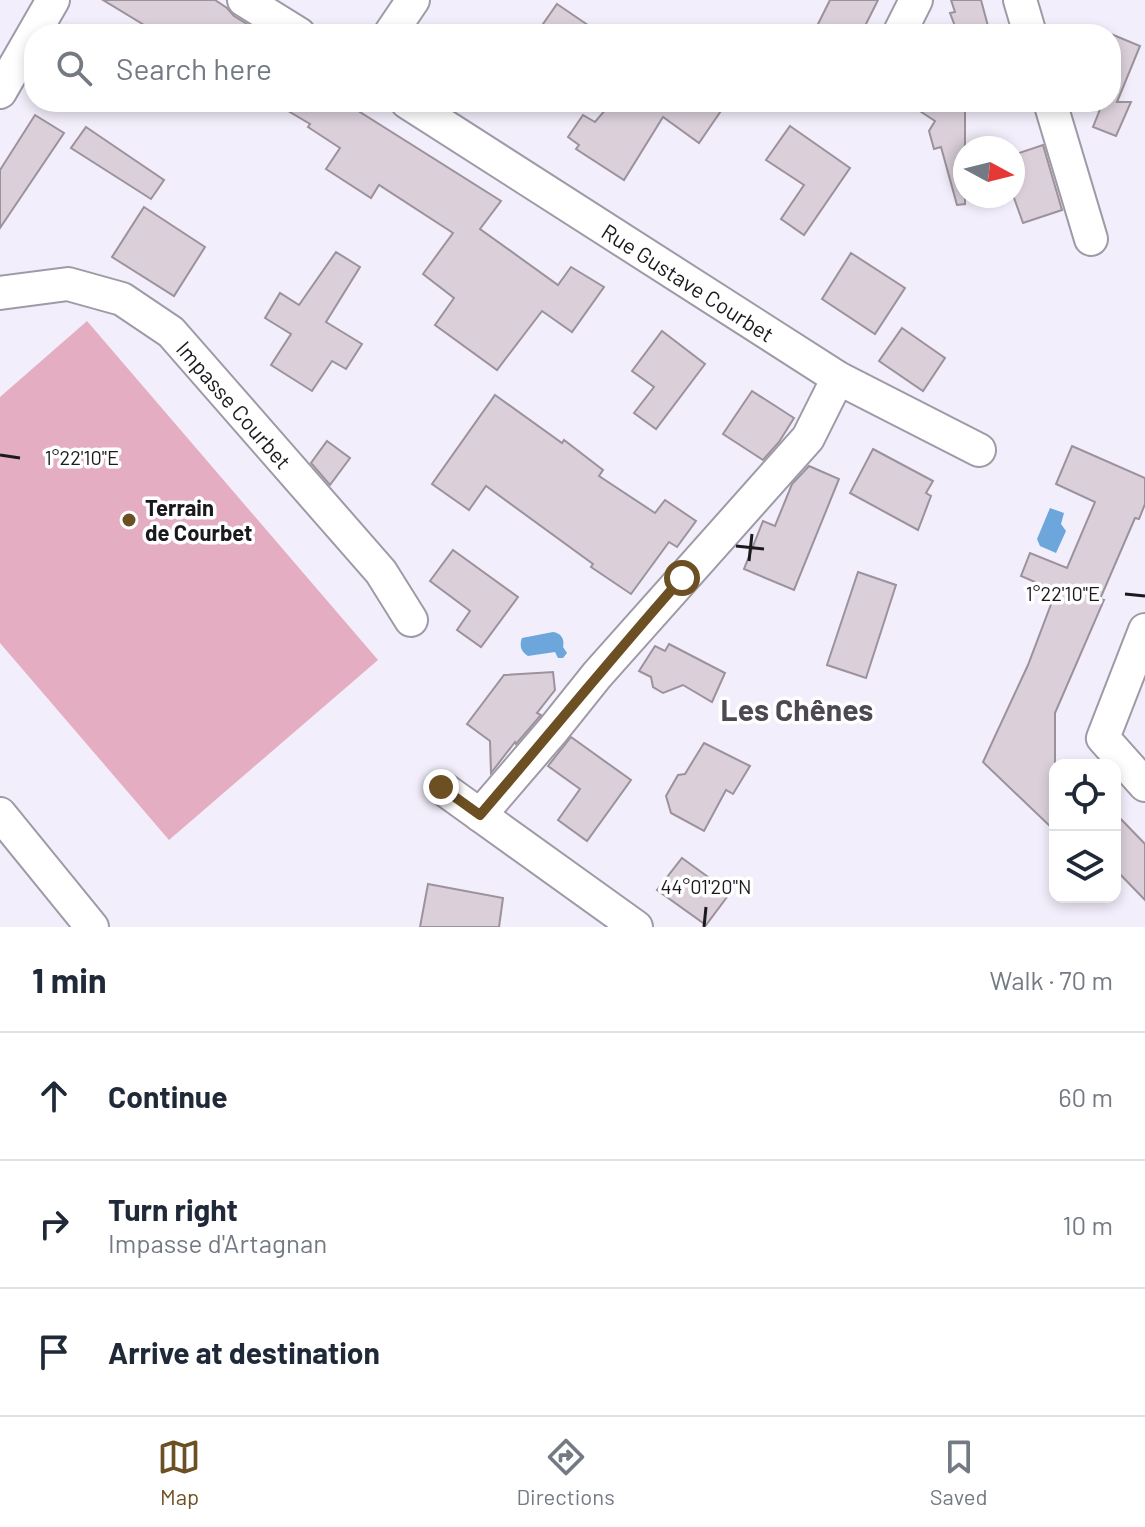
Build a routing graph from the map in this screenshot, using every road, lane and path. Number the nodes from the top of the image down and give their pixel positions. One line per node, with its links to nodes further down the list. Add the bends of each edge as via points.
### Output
1 (53, 0): 6 (street)
2 (244, 0): 7 (street)
3 (413, 0): 8 (street)
4 (916, 0): 9 (street)
5 (1020, 0): 10 (street)
6 (39, 24)
7 (283, 24)
8 (397, 24)
9 (904, 24)
10 (1027, 24)
11 (24, 50): 12 (street)
12 (0, 92)
13 (423, 112): 17 (street, Rue Gustave Courbet)
14 (1053, 112): 15 (street)
15 (1091, 239)
16 (0, 293): 19 (street, Impasse Courbet, via 68,284 122,299 171,332 381,572)
17 (838, 378): 18 (street, Rue Gustave Courbet); 24 (street, via 808,438)
18 (979, 450)
19 (411, 620)
20 (1145, 630): 21 (street, via 1103,738)
21 (1145, 785)
22 (441, 787): 24 (street)
23 (0, 814): 25 (street)
24 (480, 815): 26 (street)
25 (92, 927)
26 (636, 927)

